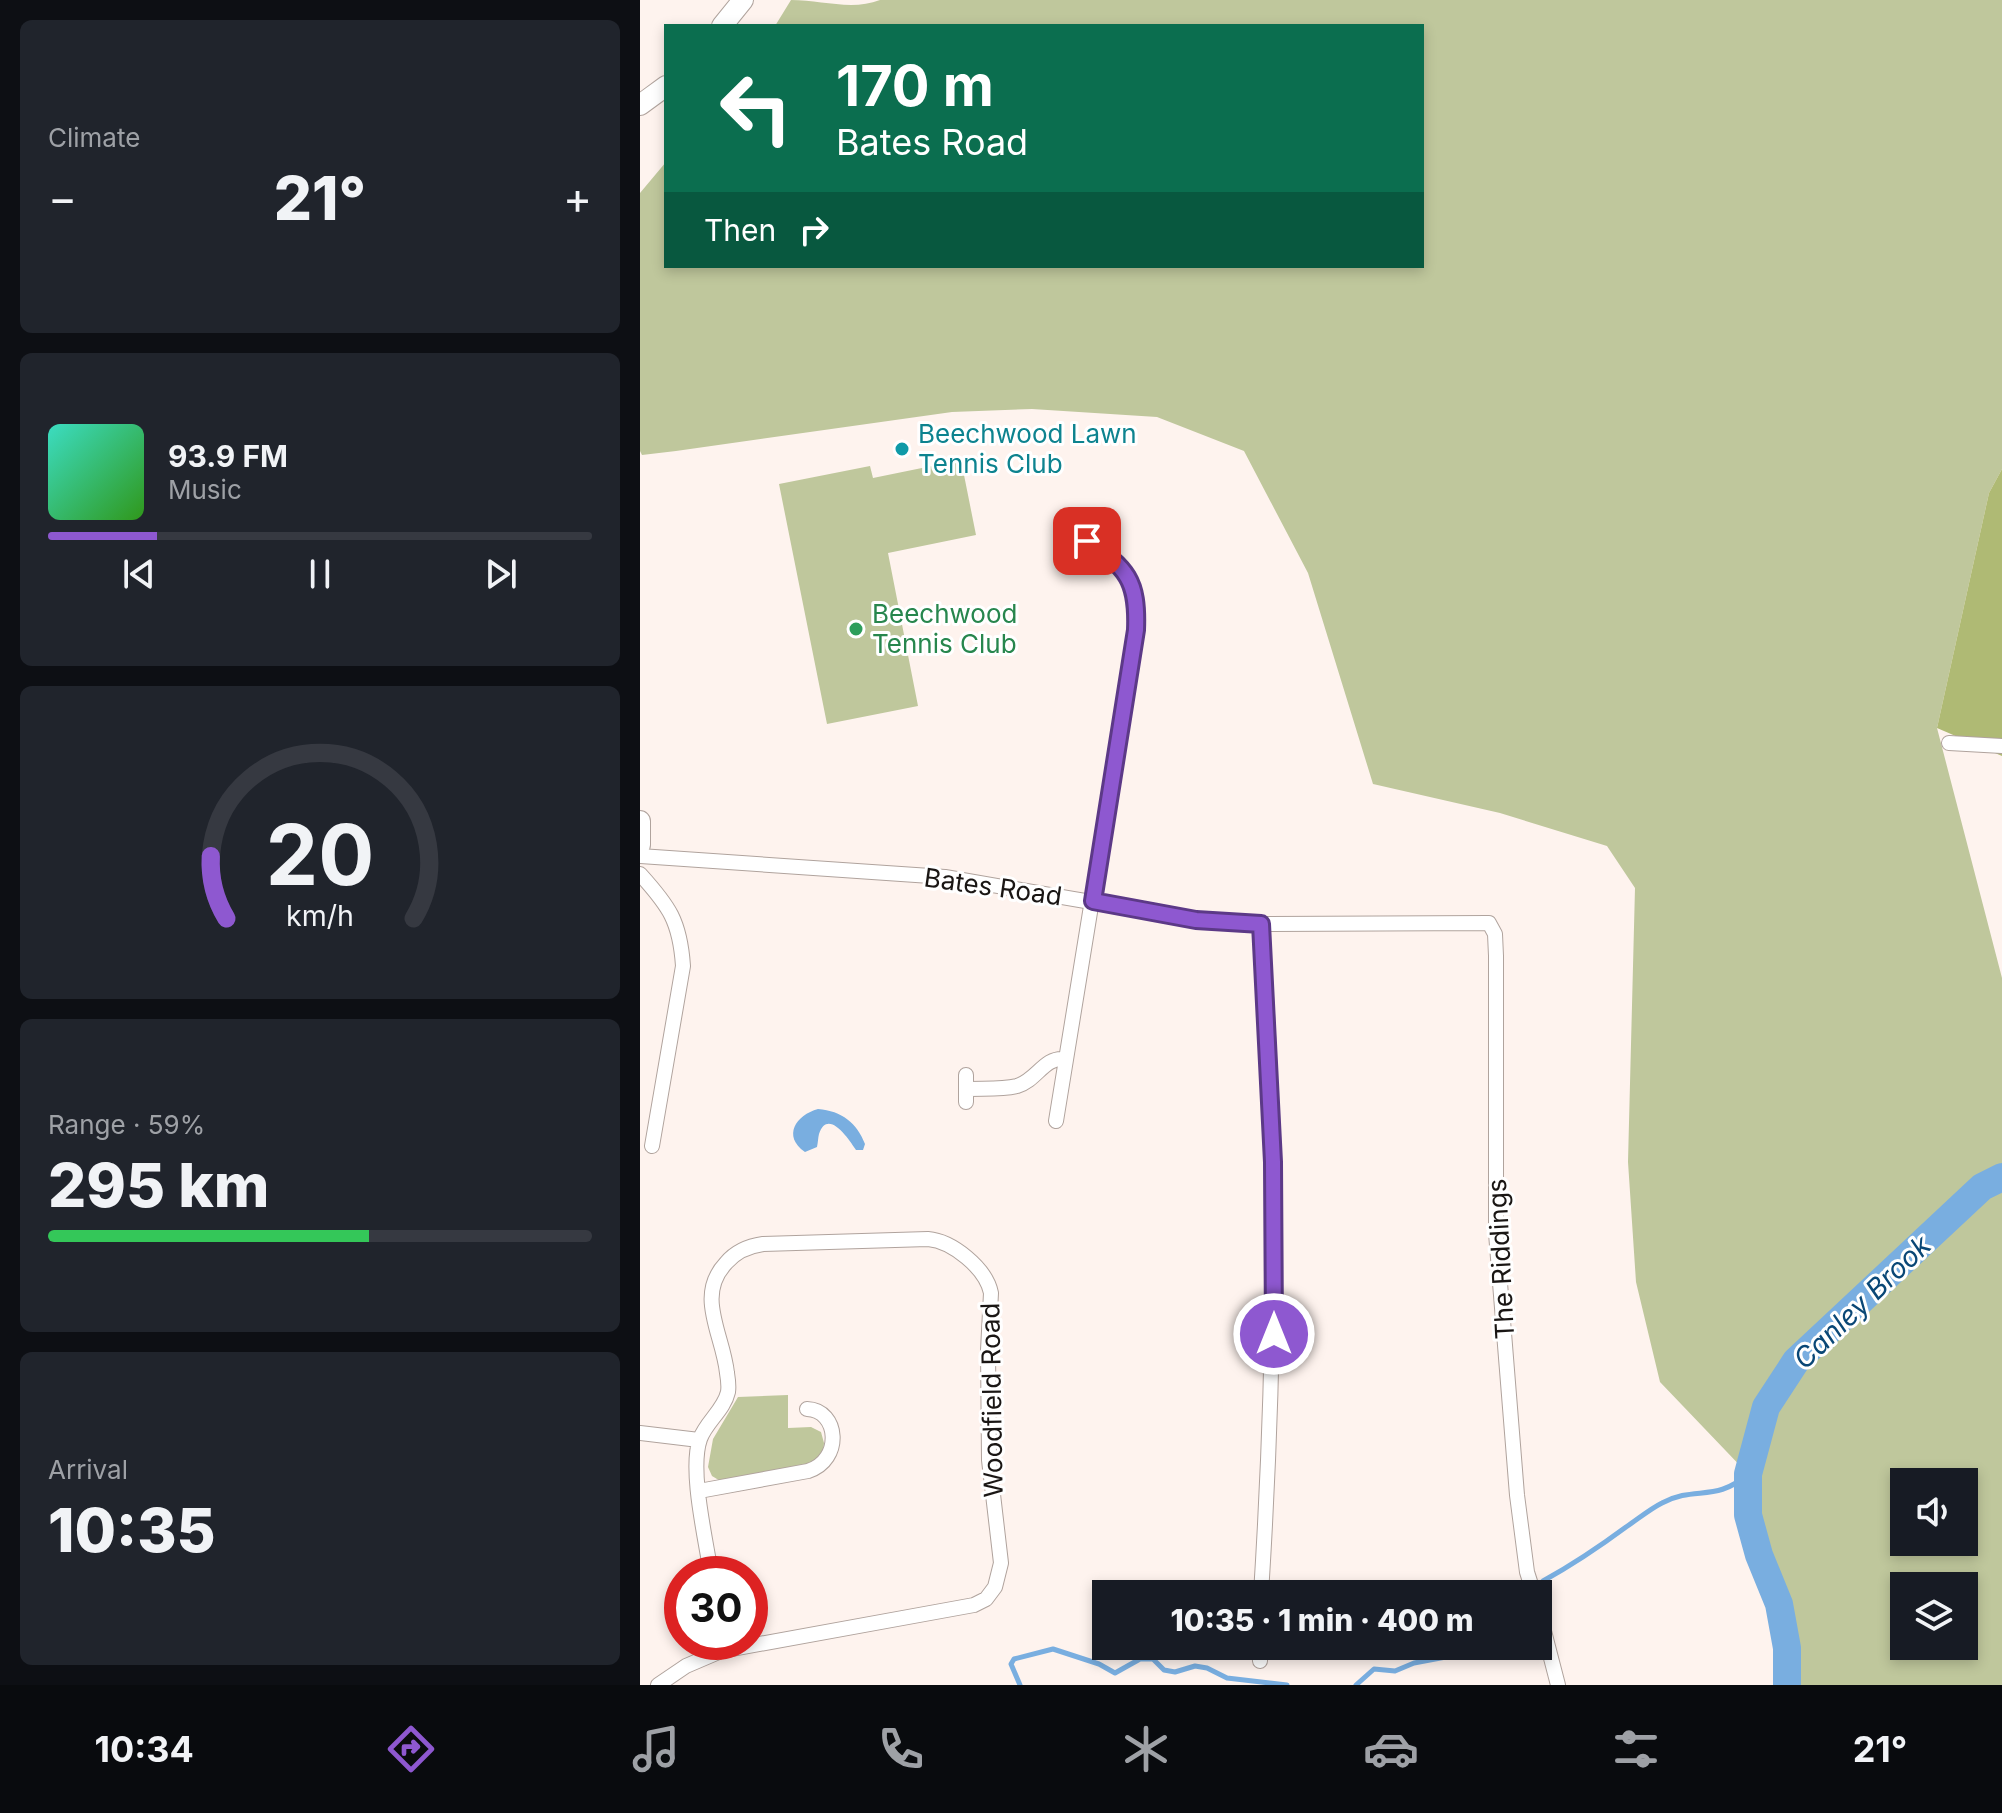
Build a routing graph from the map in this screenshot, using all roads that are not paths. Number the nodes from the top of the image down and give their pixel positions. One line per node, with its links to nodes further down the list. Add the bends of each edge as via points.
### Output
1 (743, 0): 2 (street)
2 (724, 24)
3 (664, 87): 4 (street)
4 (640, 105)
5 (1066, 535): 12 (street, via 1087,541 1119,563 1132,585 1137,613)
6 (1949, 743): 7 (street)
7 (2002, 746)
8 (640, 821): 9 (street)
9 (640, 845)
10 (640, 856): 12 (street, Bates Road, via 945,877)
11 (640, 874): 18 (street, via 667,903 681,939 683,966)
12 (1093, 901): 14 (street, Bates Road, via 1196,920); 15 (street)
13 (1489, 923): 14 (street, Bates Road); 25 (street, The Riddings, via 1496,956 1497,1249 1517,1495)
14 (1261, 924): 24 (street, via 1273,1162 1274,1334)
15 (1064, 1059): 16 (street, via 1046,1064 1035,1078 1017,1086); 17 (street)
16 (966, 1088)
17 (1056, 1121)
18 (652, 1146)
19 (807, 1409): 22 (street, via 824,1414 830,1427 832,1449 824,1464)
20 (640, 1433): 21 (street)
21 (699, 1440): 22 (street, Woodfield Road); 26 (street, Woodfield Road, via 729,1390 711,1286 729,1259 750,1246 942,1240 989,1285 989,1460 1001,1563 995,1587 974,1605)
22 (699, 1491): 23 (street, Woodfield Road)
23 (708, 1556)
24 (1262, 1580)
25 (1530, 1580)
26 (768, 1638)
27 (696, 1660): 29 (street)
28 (1552, 1660): 30 (street)
29 (658, 1685)
30 (1558, 1685)

